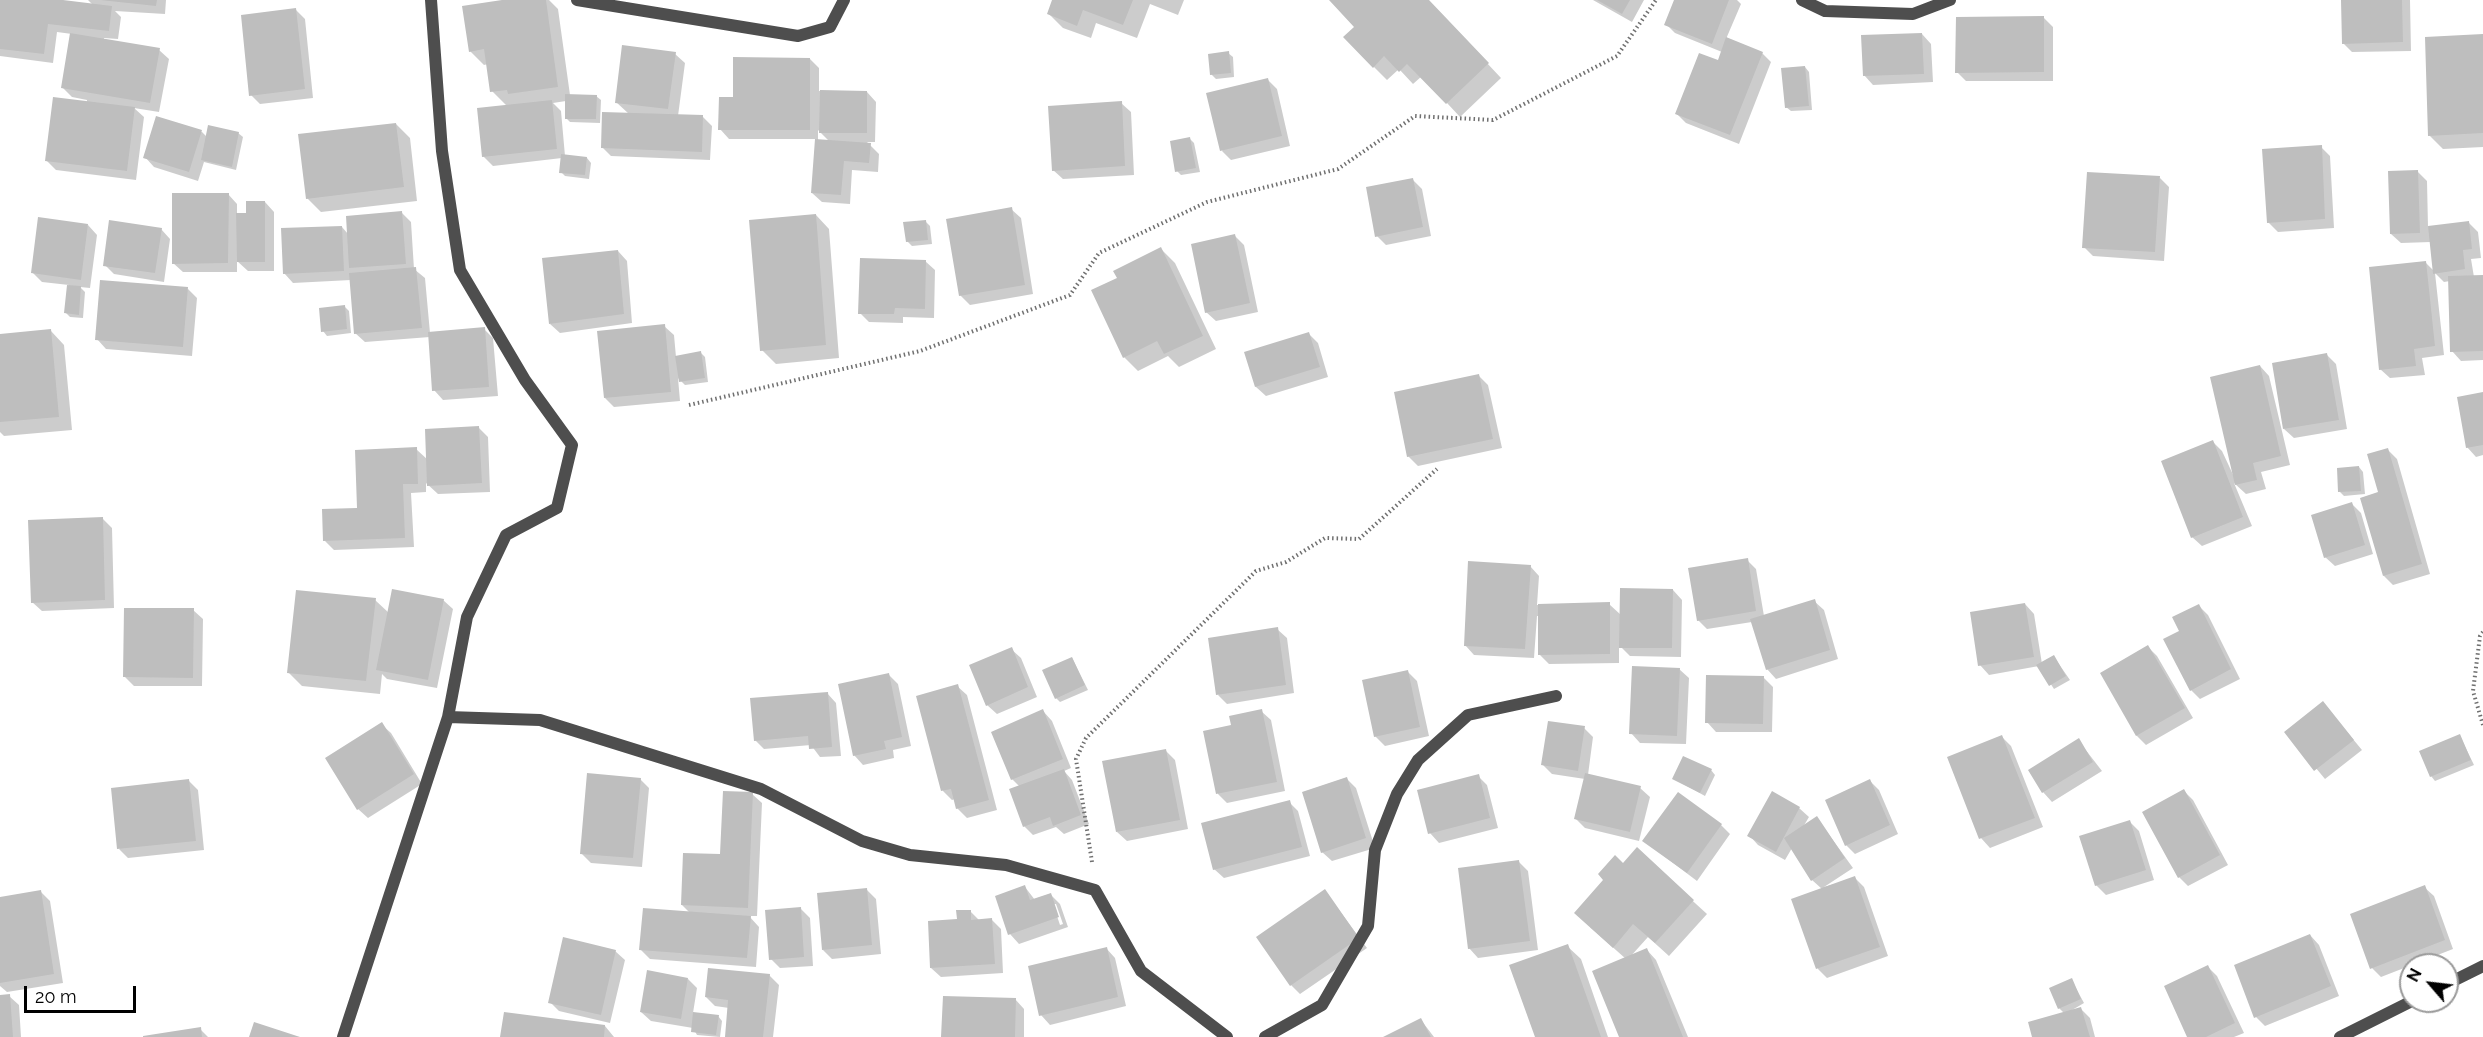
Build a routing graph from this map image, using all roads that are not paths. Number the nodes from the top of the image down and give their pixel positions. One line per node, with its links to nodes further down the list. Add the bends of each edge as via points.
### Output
1 (431, 0): 7 (street, via 442,151 460,270 525,380 572,445 557,508 506,535 467,617)
2 (577, 0): 3 (street, via 798,36 830,27)
3 (844, 0)
4 (1802, 0): 5 (street, via 1825,11 1913,14)
5 (1950, 0)
6 (1556, 696): 13 (street, via 1468,715 1418,760 1397,794 1375,850 1368,926 1322,1005)
7 (448, 717): 11 (street); 12 (street, via 540,720 761,789 862,841 910,855 1006,865 1095,890 1141,971)
8 (2483, 966): 9 (street)
9 (2459, 978)
10 (2399, 1008): 14 (street)
11 (343, 1037)
12 (1227, 1037)
13 (1265, 1037)
14 (2340, 1037)

